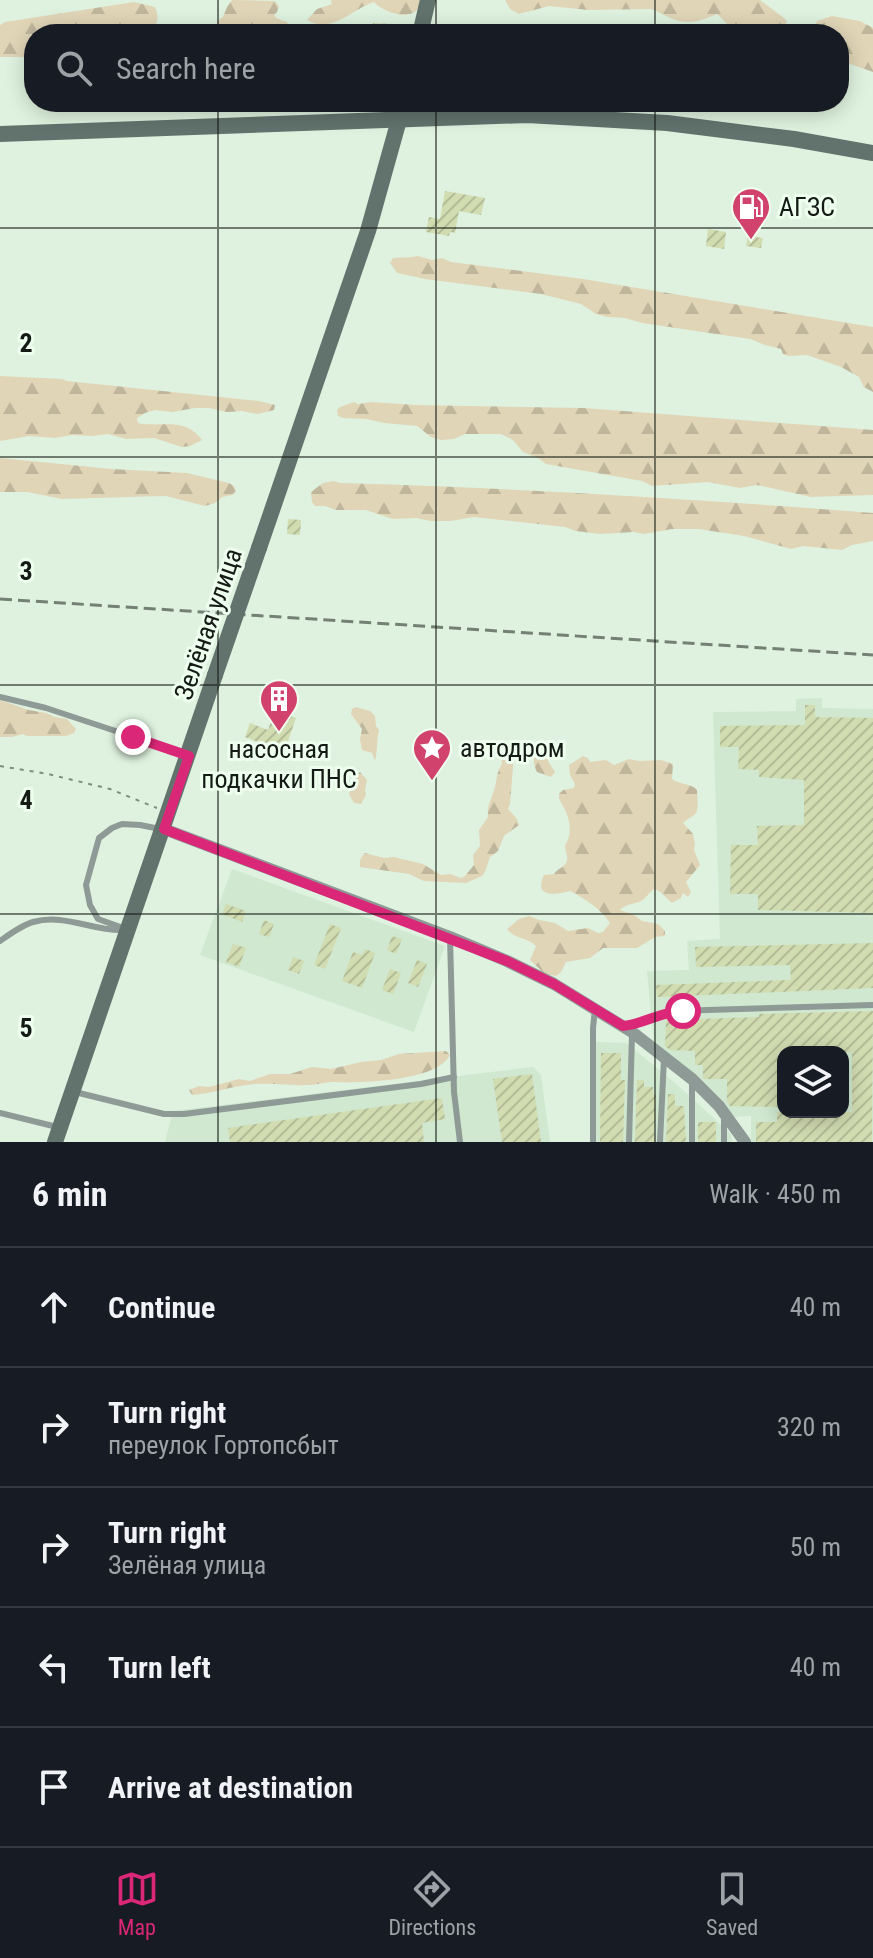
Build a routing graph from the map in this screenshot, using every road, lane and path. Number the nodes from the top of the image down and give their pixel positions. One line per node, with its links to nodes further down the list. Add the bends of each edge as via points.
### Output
1 (428, 0): 2 (street)
2 (422, 24)
3 (402, 112): 6 (street, Зелёная улица)
4 (510, 112): 5 (lane)
5 (513, 116): 6 (street); 8 (street, via 667,123)
6 (400, 119): 7 (street); 10 (street, Зелёная улица, bridge, via 368,231)
7 (0, 134)
8 (873, 153)
9 (0, 697): 10 (lane)
10 (189, 756): 12 (street, Зелёная улица)
11 (0, 766): 12 (path, via 110,789)
12 (166, 821): 13 (street, Зелёная улица); 13 (lane, via 122,824 99,838 86,885 90,905 98,919); 14 (street)
13 (129, 930): 15 (lane, via 47,920 31,922); 22 (street, Зелёная улица)
14 (450, 937): 17 (street, via 529,971); 20 (lane)
15 (0, 941)
16 (873, 1005): 18 (lane, via 675,1011)
17 (595, 1009): 18 (street); 27 (lane)
18 (627, 1029): 19 (street); 28 (lane)
19 (664, 1057): 21 (street); 29 (lane)
20 (454, 1077): 22 (lane, via 184,1114); 26 (lane)
21 (692, 1079): 23 (street); 30 (lane)
22 (74, 1092): 25 (street, Зелёная улица)
23 (724, 1112): 31 (lane); 32 (street)
24 (0, 1113): 25 (lane)
25 (58, 1135)
26 (460, 1142)
27 (593, 1142)
28 (629, 1142)
29 (660, 1142)
30 (692, 1142)
31 (724, 1142)
32 (745, 1142)

